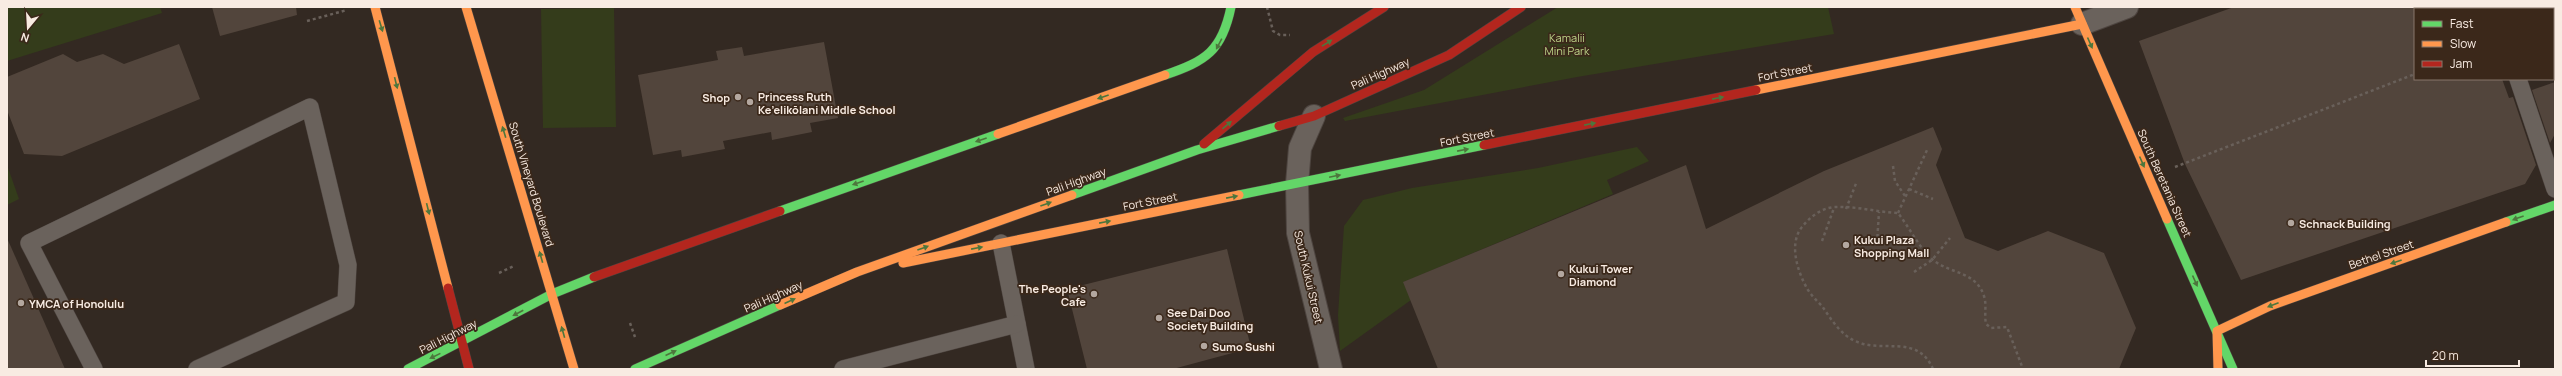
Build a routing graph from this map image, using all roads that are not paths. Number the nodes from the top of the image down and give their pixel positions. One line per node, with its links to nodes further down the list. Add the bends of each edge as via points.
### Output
1 (375, 7): 19 (main road, one-way to 19)
2 (466, 7): 16 (main road, South Vineyard Boulevard, one-way to 2)
3 (1231, 7): 16 (main road, Pali Highway, one-way to 16, via 1225,31 1215,52 1192,66 611,270)
4 (1384, 7): 10 (main road, one-way to 4, via 1313,52)
5 (1520, 7): 9 (main road, Pali Highway, via 1449,55)
6 (2127, 7): 7 (street)
7 (2079, 16): 11 (main road, Fort Street, one-way to 7); 18 (main road, South Beretania Street, one-way to 18)
8 (2518, 80): 12 (lane)
9 (1314, 116): 10 (main road, Pali Highway); 11 (street, South Kukui Street, via 1300,148)
10 (1197, 150): 15 (main road, Pali Highway, one-way to 10)
11 (1297, 184): 14 (main road, Fort Street, one-way to 11); 28 (street, South Kukui Street, via 1298,233)
12 (2555, 189)
13 (2555, 205): 18 (main road, Bethel Street, one-way to 18, via 2270,306)
14 (1002, 243): 15 (main road, Fort Street, one-way to 14); 17 (lane)
15 (857, 272): 25 (main road, Pali Highway, one-way to 15)
16 (552, 294): 19 (main road, Pali Highway, one-way to 19); 24 (main road, South Vineyard Boulevard, one-way to 16)
17 (1017, 324): 26 (lane); 27 (lane)
18 (2217, 331): 29 (main road); 30 (main road, South Beretania Street)
19 (461, 343): 22 (main road, Pali Highway, one-way to 22); 23 (main road)
20 (94, 369): 21 (lane, via 29,243 310,107 348,265 346,302)
21 (197, 369)
22 (408, 369)
23 (469, 369)
24 (574, 369)
25 (635, 369)
26 (843, 369)
27 (1026, 369)
28 (1331, 369)
29 (2218, 369)
30 (2233, 369)

